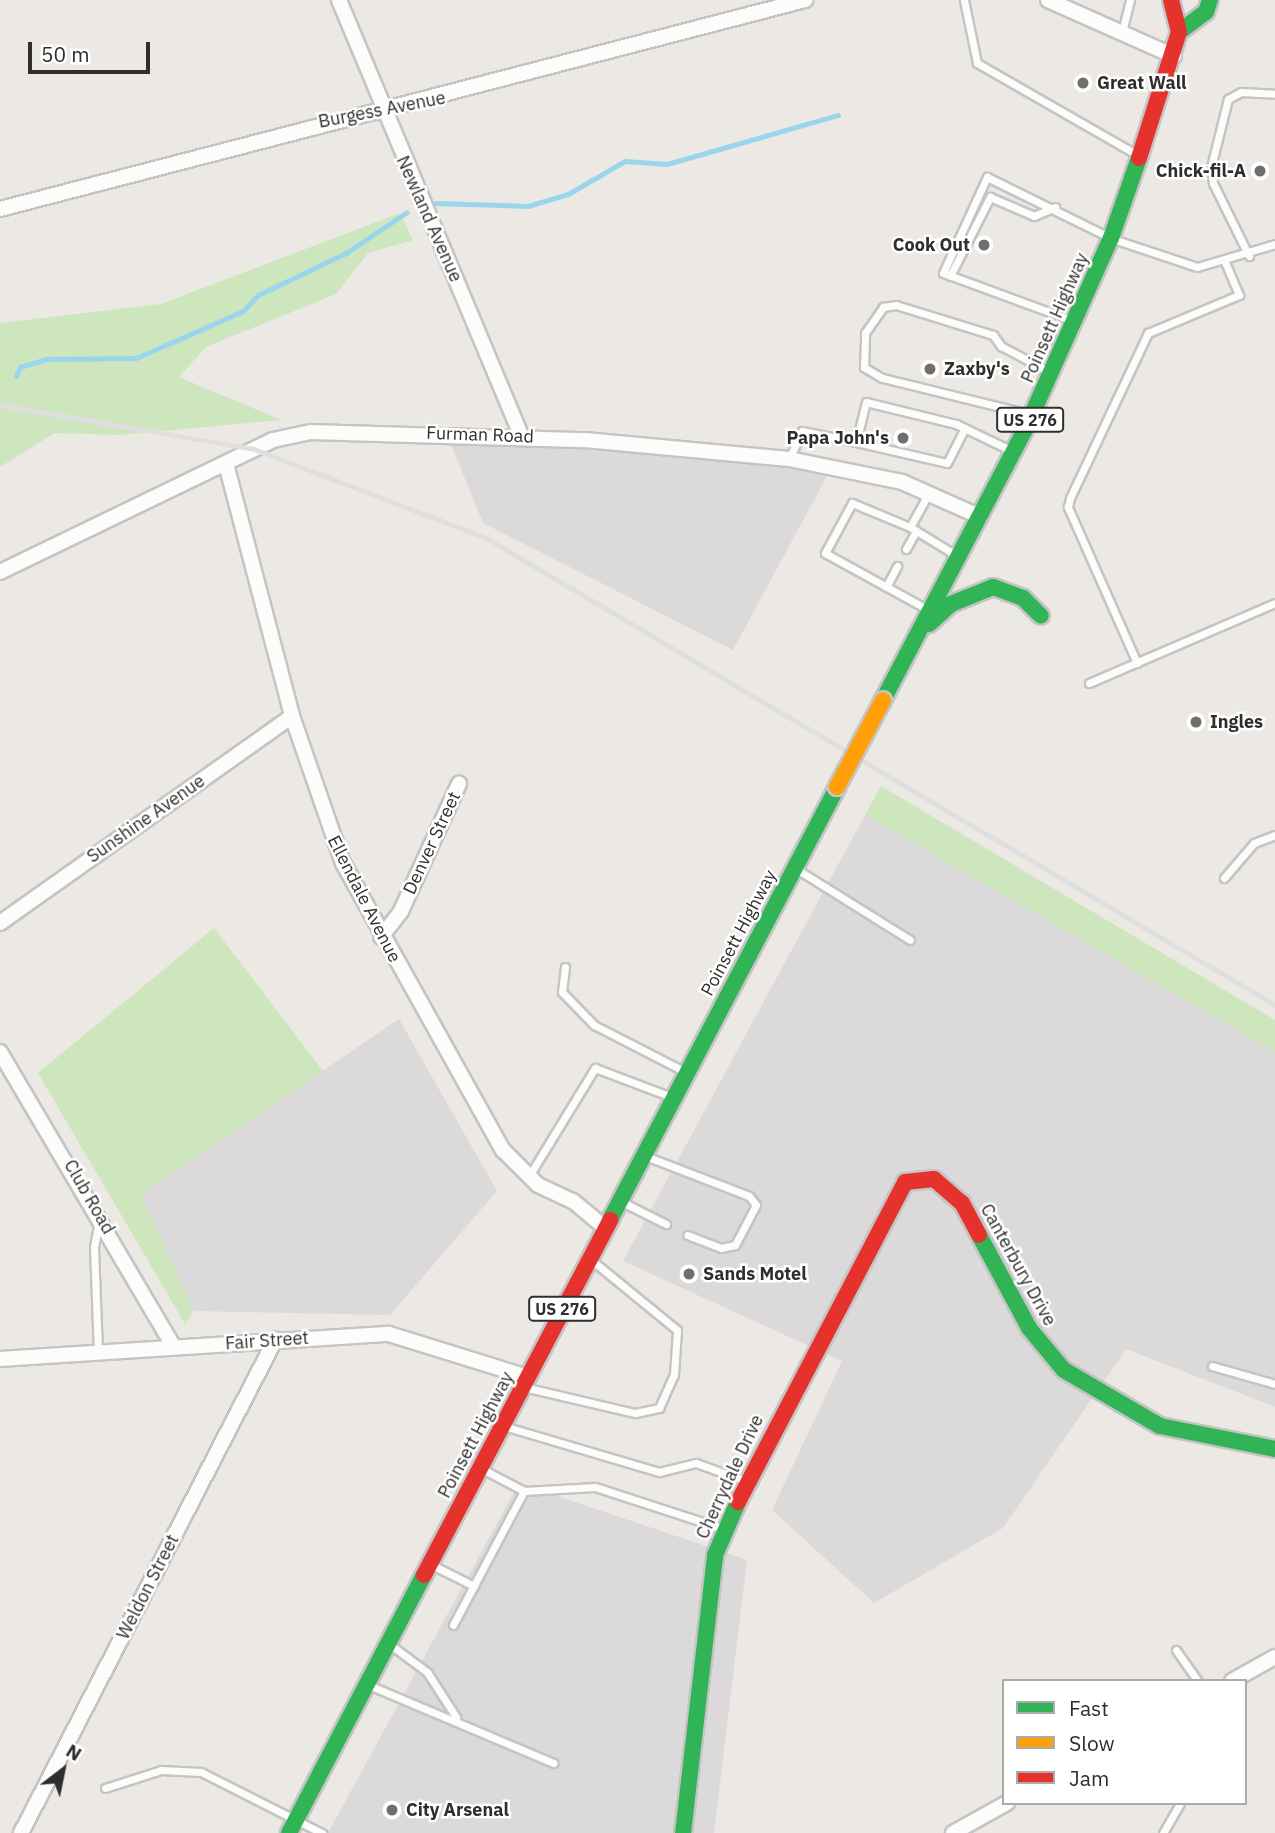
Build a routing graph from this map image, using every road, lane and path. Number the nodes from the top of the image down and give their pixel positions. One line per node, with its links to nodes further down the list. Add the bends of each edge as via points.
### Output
1 (339, 0): 12 (street, Newland Avenue)
2 (804, 0): 12 (street, Burgess Avenue, via 398,110)
3 (964, 0): 13 (lane, via 977,63)
4 (1048, 0): 9 (street)
5 (1130, 0): 9 (lane)
6 (1171, 0): 8 (main road, Poinsett Highway / US 276)
7 (1210, 0): 8 (main road, via 1206,12)
8 (1179, 32): 10 (main road, Poinsett Highway / US 276)
9 (1121, 37): 10 (street)
10 (1174, 56): 13 (main road, Poinsett Highway / US 276)
11 (1275, 94): 18 (lane, via 1241,92 1228,99 1211,167 1213,183)
12 (382, 109): 15 (street, Burgess Avenue); 25 (street, Newland Avenue)
13 (1141, 157): 16 (main road, Poinsett Highway / US 276)
14 (1055, 207): 16 (lane); 20 (lane, via 1034,216 990,197); 20 (lane, via 987,177 943,273)
15 (0, 209)
16 (1111, 238): 19 (lane, via 1197,267); 21 (main road, Poinsett Highway / US 276)
17 (1275, 244): 18 (lane)
18 (1249, 256): 19 (lane)
19 (1224, 262): 42 (lane, via 1239,295 1148,333 1068,507)
20 (950, 276): 21 (lane)
21 (1076, 321): 22 (main road, Poinsett Highway / US 276)
22 (1053, 373): 23 (main road, Poinsett Highway / US 276); 23 (lane, via 1012,353 993,335 896,305 883,307 865,332 864,367 882,378)
23 (1032, 415): 27 (main road, Poinsett Highway / US 276)
24 (965, 428): 26 (lane, via 947,463); 26 (lane, via 866,402); 27 (lane)
25 (522, 437): 28 (street, Furman Road); 29 (street, Furman Road, via 311,432 272,440)
26 (856, 442): 28 (lane, via 803,431)
27 (1014, 452): 31 (main road, Poinsett Highway / US 276)
28 (789, 459): 30 (street, Furman Road, via 876,474)
29 (226, 464): 36 (street, Furman Road); 44 (street, Ellendale Avenue)
30 (928, 493): 31 (street, Furman Road); 32 (lane)
31 (981, 517): 34 (main road, Poinsett Highway / US 276)
32 (913, 529): 33 (lane); 34 (lane); 37 (lane, via 852,503 825,553)
33 (906, 549)
34 (960, 557): 39 (main road, Poinsett Highway / US 276)
35 (897, 566): 37 (lane)
36 (0, 572)
37 (886, 587): 39 (lane)
38 (1275, 603): 42 (lane)
39 (931, 611): 41 (main road, Poinsett Highway / US 276)
40 (1041, 615): 41 (main road, via 1023,598 993,587 951,604)
41 (920, 632): 47 (main road, Poinsett Highway / US 276, bridge)
42 (1137, 663): 43 (lane)
43 (1088, 683)
44 (292, 716): 49 (street, Sunshine Avenue); 50 (street, Ellendale Avenue, via 343,863)
45 (459, 784): 50 (street, Denver Street, via 401,911)
46 (1275, 835): 48 (lane, via 1254,844)
47 (794, 868): 51 (lane); 54 (main road, Poinsett Highway / US 276)
48 (1224, 878)
49 (0, 923)
50 (381, 937): 57 (street, Ellendale Avenue, via 503,1150)
51 (911, 940)
52 (565, 967): 54 (lane, via 562,992 594,1025)
53 (0, 1052): 60 (street, Club Road)
54 (687, 1073): 55 (main road, Poinsett Highway / US 276)
55 (674, 1098): 56 (main road, Poinsett Highway / US 276); 57 (lane, via 595,1068)
56 (644, 1155): 59 (main road, Poinsett Highway / US 276); 63 (lane, via 750,1196 757,1205 735,1245 721,1248)
57 (528, 1177): 62 (street, Ellendale Avenue)
58 (918, 1177): 73 (main road, Canterbury Drive, via 946,1187 975,1221 1029,1328 1064,1370 1160,1426); 75 (main road, Cherrydale Drive, via 900,1188)
59 (618, 1201): 61 (lane); 62 (main road, Poinsett Highway / US 276)
60 (100, 1217): 66 (street, Club Road); 67 (lane, via 93,1247)
61 (666, 1224)
62 (604, 1227): 64 (main road, Poinsett Highway / US 276)
63 (687, 1235)
64 (588, 1258): 70 (main road, Poinsett Highway / US 276); 70 (lane, via 677,1330 674,1376 659,1408 635,1413 592,1406)
65 (275, 1340): 66 (street, Fair Street); 70 (street, Fair Street, via 401,1336); 93 (street, Weldon Street)
66 (173, 1346): 67 (street, Fair Street)
67 (98, 1352): 68 (street, Fair Street)
68 (0, 1359)
69 (1212, 1366): 71 (lane)
70 (526, 1382): 72 (main road, Poinsett Highway / US 276)
71 (1275, 1384)
72 (503, 1425): 74 (main road, Poinsett Highway / US 276); 75 (lane, via 659,1472 696,1463)
73 (1275, 1449)
74 (480, 1468): 76 (lane); 78 (main road, Poinsett Highway / US 276)
75 (747, 1481): 77 (main road, Cherrydale Drive)
76 (524, 1491): 77 (lane, via 595,1487); 79 (lane)
77 (724, 1530): 95 (main road, Cherrydale Drive, via 706,1598)
78 (430, 1564): 79 (lane); 81 (main road, Poinsett Highway / US 276)
79 (474, 1586): 80 (lane)
80 (453, 1625)
81 (388, 1643): 86 (main road, Poinsett Highway / US 276); 87 (lane, via 427,1672)
82 (1177, 1650): 84 (lane)
83 (1275, 1657): 85 (street)
84 (1197, 1679)
85 (1236, 1679)
86 (367, 1684): 87 (lane); 92 (main road, Poinsett Highway / US 276)
87 (456, 1717): 88 (lane)
88 (553, 1763)
89 (104, 1788): 92 (lane, via 161,1770 201,1772)
90 (1003, 1805): 96 (street)
91 (1179, 1805): 97 (lane)
92 (293, 1826): 94 (lane)
93 (21, 1833)
94 (321, 1833)
95 (683, 1833)
96 (953, 1833)
97 (1163, 1833)

